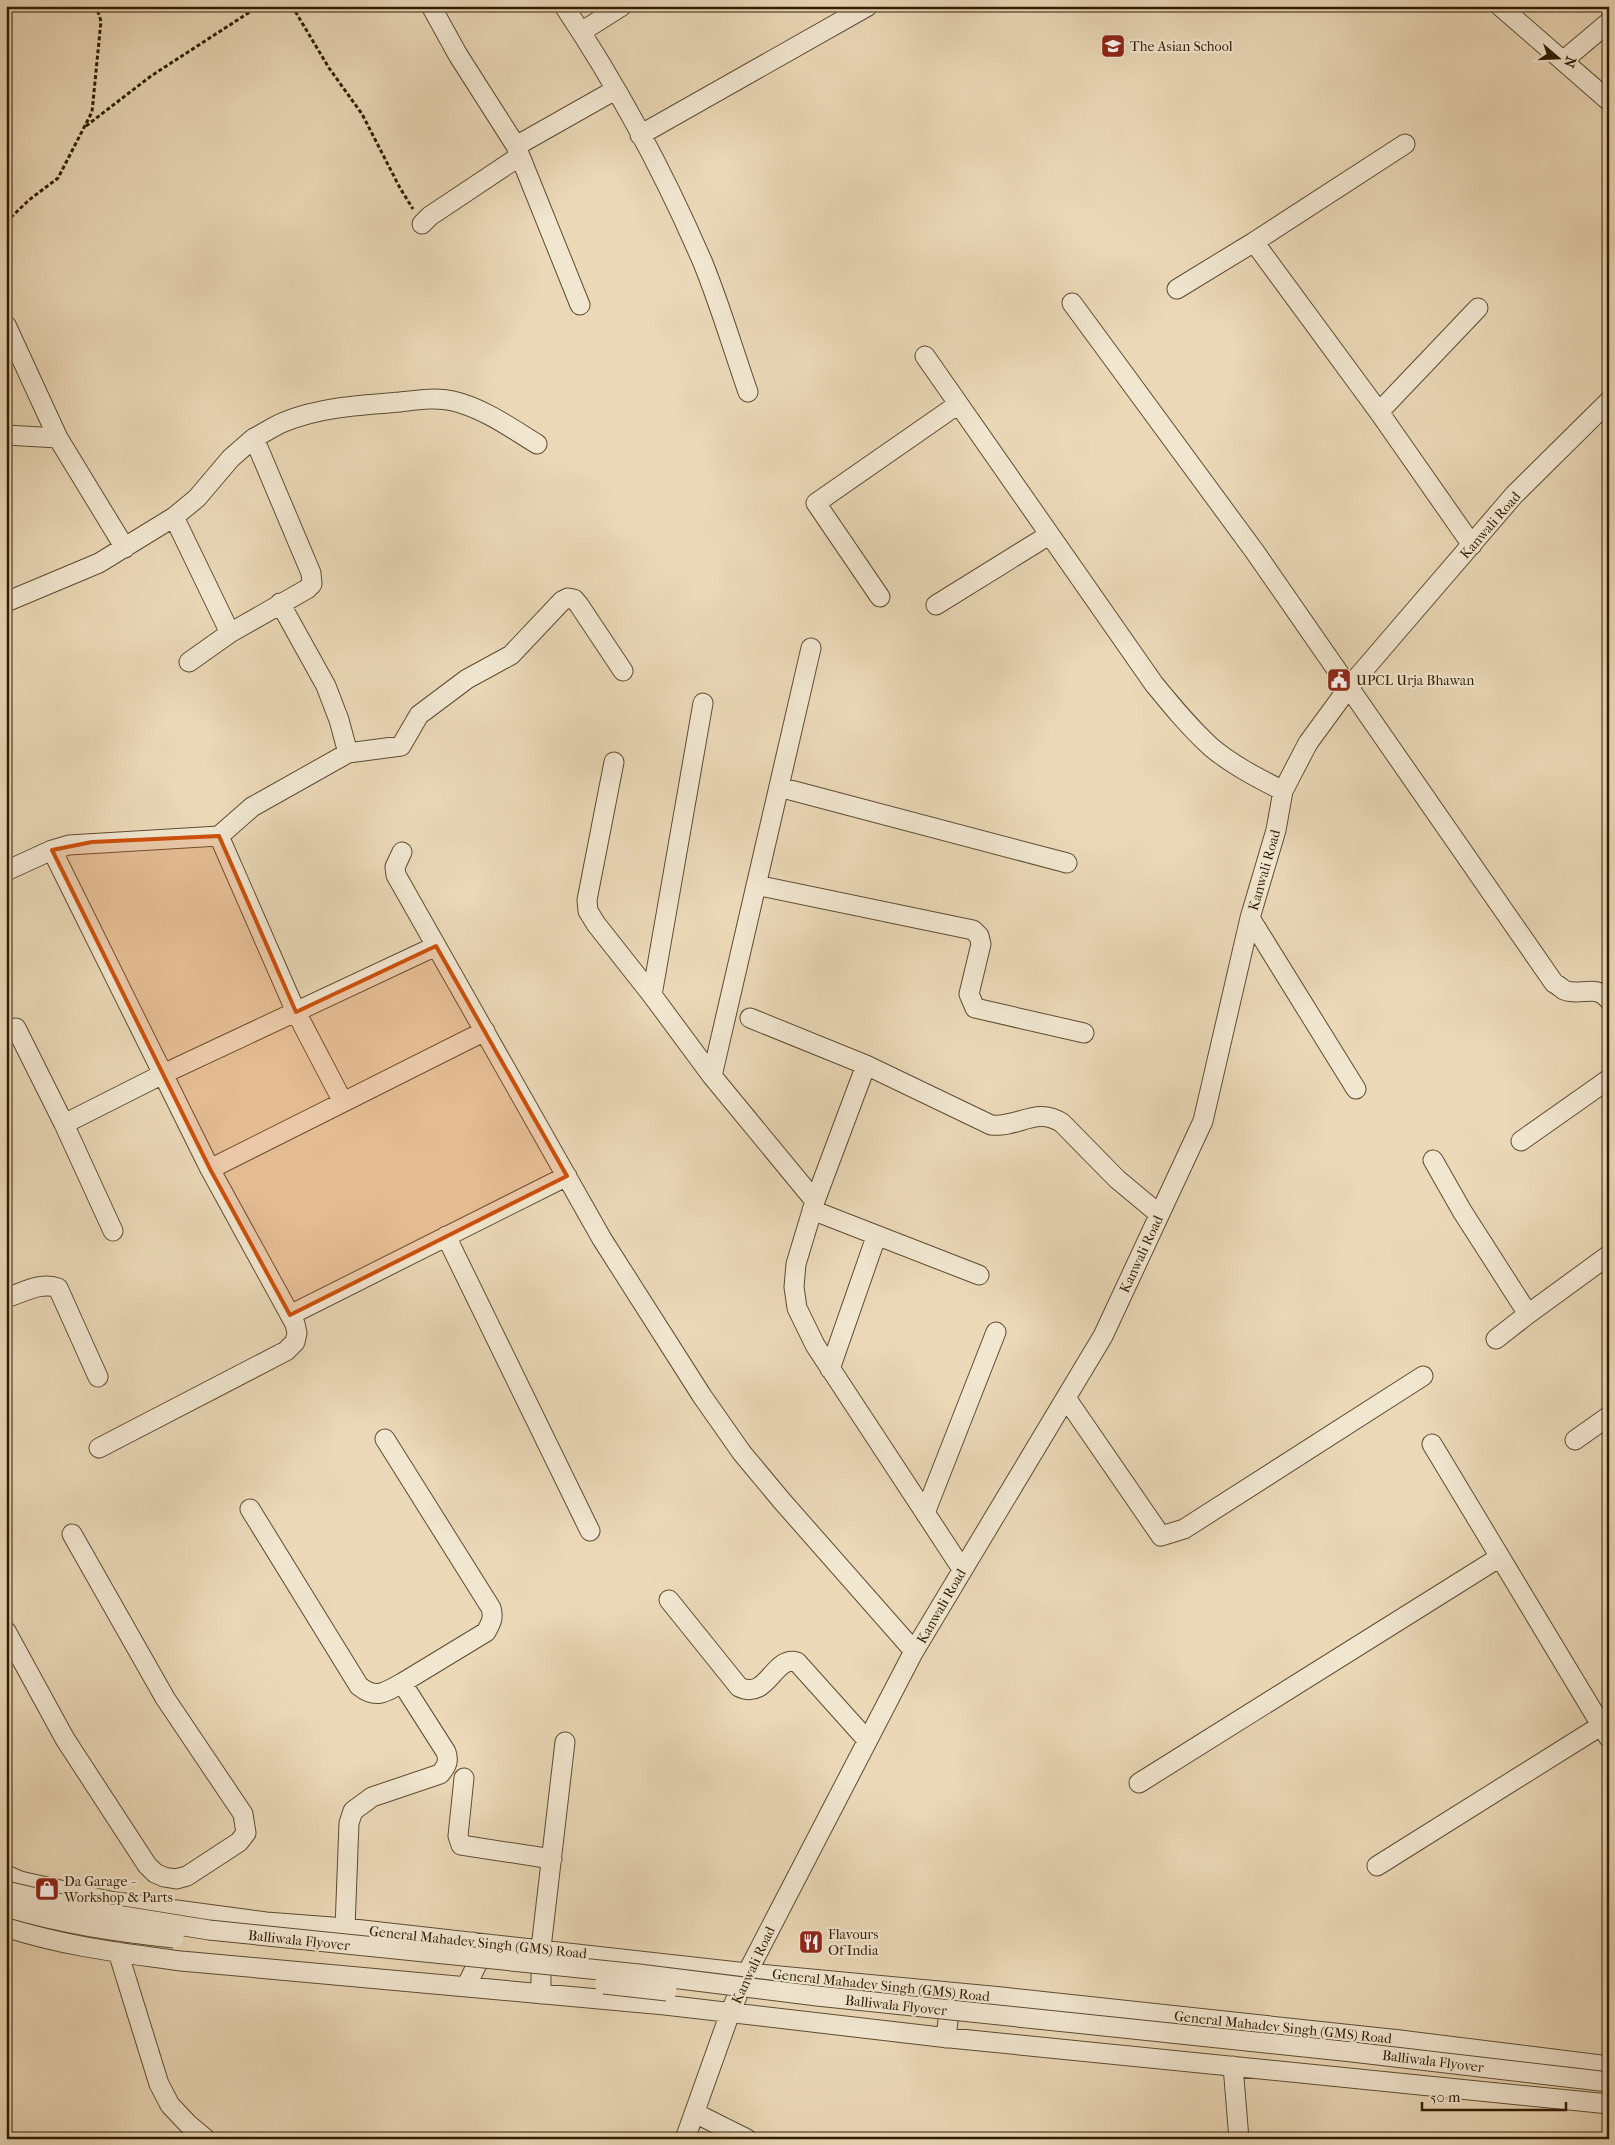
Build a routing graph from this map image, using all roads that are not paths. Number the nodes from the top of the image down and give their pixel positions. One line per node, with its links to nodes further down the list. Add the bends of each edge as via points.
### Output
1 (431, 6): 13 (street)
2 (564, 6): 7 (street)
3 (622, 6): 7 (street)
4 (868, 6): 11 (street)
5 (1500, 6): 8 (street)
6 (1609, 22): 8 (street)
7 (581, 32): 9 (street)
8 (1564, 60): 10 (street)
9 (615, 90): 11 (street); 13 (street)
10 (1609, 101)
11 (640, 135): 22 (street, via 662,172 703,264)
12 (1405, 144): 15 (street)
13 (518, 151): 14 (street); 18 (street)
14 (422, 224)
15 (1254, 242): 16 (street); 25 (street)
16 (1178, 289)
17 (1072, 302): 42 (street, via 1255,552)
18 (580, 305)
19 (1478, 308): 25 (street)
20 (6, 325): 27 (street)
21 (925, 356): 24 (street)
22 (748, 392)
23 (1609, 400): 32 (street, Kanwali Road, via 1514,495)
24 (957, 404): 31 (street); 34 (street, via 816,503)
25 (1379, 412): 32 (street)
26 (6, 435): 27 (street)
27 (58, 438): 33 (street)
28 (254, 438): 29 (street, via 284,422 317,412 354,405 423,400 452,401 474,409); 30 (street, via 231,458 197,498); 36 (street, via 313,578 307,589)
29 (537, 444)
30 (174, 517): 33 (street); 38 (street)
31 (1048, 535): 37 (street); 47 (street, via 1180,716 1212,748 1246,772)
32 (1472, 545): 42 (street, Kanwali Road)
33 (125, 548): 35 (street, via 99,563)
34 (880, 597)
35 (6, 602)
36 (280, 602): 38 (street); 44 (street, via 326,686)
37 (936, 605)
38 (230, 632): 40 (street)
39 (811, 648): 46 (street)
40 (189, 662)
41 (623, 671): 44 (street, via 579,605 568,598 556,606 511,655 467,679 419,715 401,746)
42 (1349, 687): 47 (street, Kanwali Road, via 1308,743); 57 (street, via 1554,983 1575,992 1598,991)
43 (703, 704): 56 (street)
44 (348, 753): 48 (street, via 252,807)
45 (614, 762): 56 (street, via 587,900 588,911)
46 (779, 787): 51 (street); 53 (street)
47 (1283, 791): 54 (street, Kanwali Road, via 1276,830)
48 (219, 836): 49 (street, via 92,842); 58 (street)
49 (52, 850): 52 (street); 64 (street)
50 (402, 852): 55 (street, via 395,868 396,874)
51 (1067, 863)
52 (6, 871)
53 (756, 885): 62 (street, via 974,930 981,944 969,994 975,1008); 65 (street)
54 (1250, 918): 67 (street); 75 (street, Kanwali Road, via 1203,1121)
55 (436, 946): 58 (street); 61 (street)
56 (652, 995): 65 (street)
57 (1609, 1000)
58 (296, 1012): 64 (street); 68 (street)
59 (750, 1018): 63 (street)
60 (16, 1028): 69 (street)
61 (485, 1031): 68 (street); 73 (street)
62 (1084, 1033)
63 (866, 1065): 74 (street); 75 (street, via 991,1125 1011,1124 1042,1114 1053,1117 1062,1122 1117,1180)
64 (162, 1074): 69 (street); 72 (street)
65 (712, 1076): 74 (street)
66 (1609, 1079): 70 (street)
67 (1356, 1089)
68 (343, 1102): 72 (street)
69 (64, 1124): 76 (street)
70 (1521, 1141)
71 (1433, 1160): 82 (street)
72 (210, 1169): 83 (street)
73 (567, 1176): 77 (street); 103 (street, via 602,1239 742,1453)
74 (813, 1206): 78 (street); 86 (street, via 796,1264 794,1287 797,1308 807,1332)
75 (1160, 1214): 89 (street, Kanwali Road, via 1103,1336)
76 (113, 1231)
77 (446, 1236): 83 (street); 97 (street)
78 (876, 1237): 80 (street); 86 (street)
79 (1609, 1255): 82 (street)
80 (979, 1275)
81 (6, 1298): 88 (street, via 42,1286 58,1288)
82 (1528, 1314): 85 (street)
83 (290, 1315): 94 (street, via 297,1333 295,1342 286,1350)
84 (996, 1332): 96 (street)
85 (1496, 1339)
86 (830, 1369): 96 (street)
87 (1423, 1376): 89 (street, via 1184,1529 1161,1536)
88 (98, 1377)
89 (1066, 1398): 100 (street, Kanwali Road)
90 (1609, 1416): 92 (street)
91 (385, 1439): 104 (street, via 493,1614 486,1632)
92 (1576, 1440)
93 (1432, 1444): 99 (street)
94 (99, 1448)
95 (250, 1509): 104 (street, via 359,1686 376,1695)
96 (925, 1513): 100 (street)
97 (590, 1531)
98 (72, 1534): 102 (street, via 165,1698 243,1814 246,1833 239,1842 187,1876 176,1879 155,1873 65,1739)
99 (1500, 1557): 105 (street); 109 (street)
100 (962, 1569): 103 (street, Kanwali Road)
101 (669, 1600): 106 (street, via 739,1688 754,1690 784,1662 797,1662)
102 (6, 1631)
103 (914, 1651): 106 (street, Kanwali Road)
104 (402, 1683): 116 (street, via 446,1752 446,1767 440,1774 372,1796 353,1811 349,1823)
105 (1605, 1731): 111 (street)
106 (867, 1740): 120 (street, Kanwali Road)
107 (565, 1742): 110 (street)
108 (464, 1778): 110 (street, via 458,1836 461,1845)
109 (1139, 1782)
110 (552, 1859): 118 (street)
111 (1378, 1866)
112 (6, 1875): 116 (street, General Mahadev Singh (GMS) Road, via 109,1901 266,1922)
113 (6, 1891): 130 (street, Balliwala Flyover, bridge, via 92,1911 209,1930 640,1974)
114 (6, 1908): 131 (street, Balliwala Flyover, bridge, via 49,1920 121,1932)
115 (6, 1927): 119 (street)
116 (345, 1928): 117 (street, General Mahadev Singh (GMS) Road)
117 (473, 1941): 118 (street, General Mahadev Singh (GMS) Road); 122 (street, via 477,1964)
118 (541, 1948): 120 (street, General Mahadev Singh (GMS) Road); 124 (street)
119 (118, 1952): 122 (street, via 181,1961); 134 (street, via 159,2084 170,2105)
120 (747, 1973): 121 (street, General Mahadev Singh (GMS) Road); 125 (street, Kanwali Road)
121 (862, 1984): 123 (street, General Mahadev Singh (GMS) Road); 126 (street)
122 (466, 1987): 124 (street)
123 (951, 1992): 127 (street); 129 (street, General Mahadev Singh (GMS) Road)
124 (542, 1994): 125 (street)
125 (730, 2013): 126 (street); 133 (street, Kanwali Road)
126 (857, 2028): 127 (street)
127 (946, 2038): 128 (street)
128 (1233, 2066): 132 (street); 137 (street)
129 (1609, 2066)
130 (1609, 2082)
131 (1609, 2093)
132 (1609, 2104)
133 (695, 2113): 135 (street, Kanwali Road); 136 (street)
134 (206, 2139)
135 (685, 2139)
136 (747, 2139)
137 (1239, 2139)

